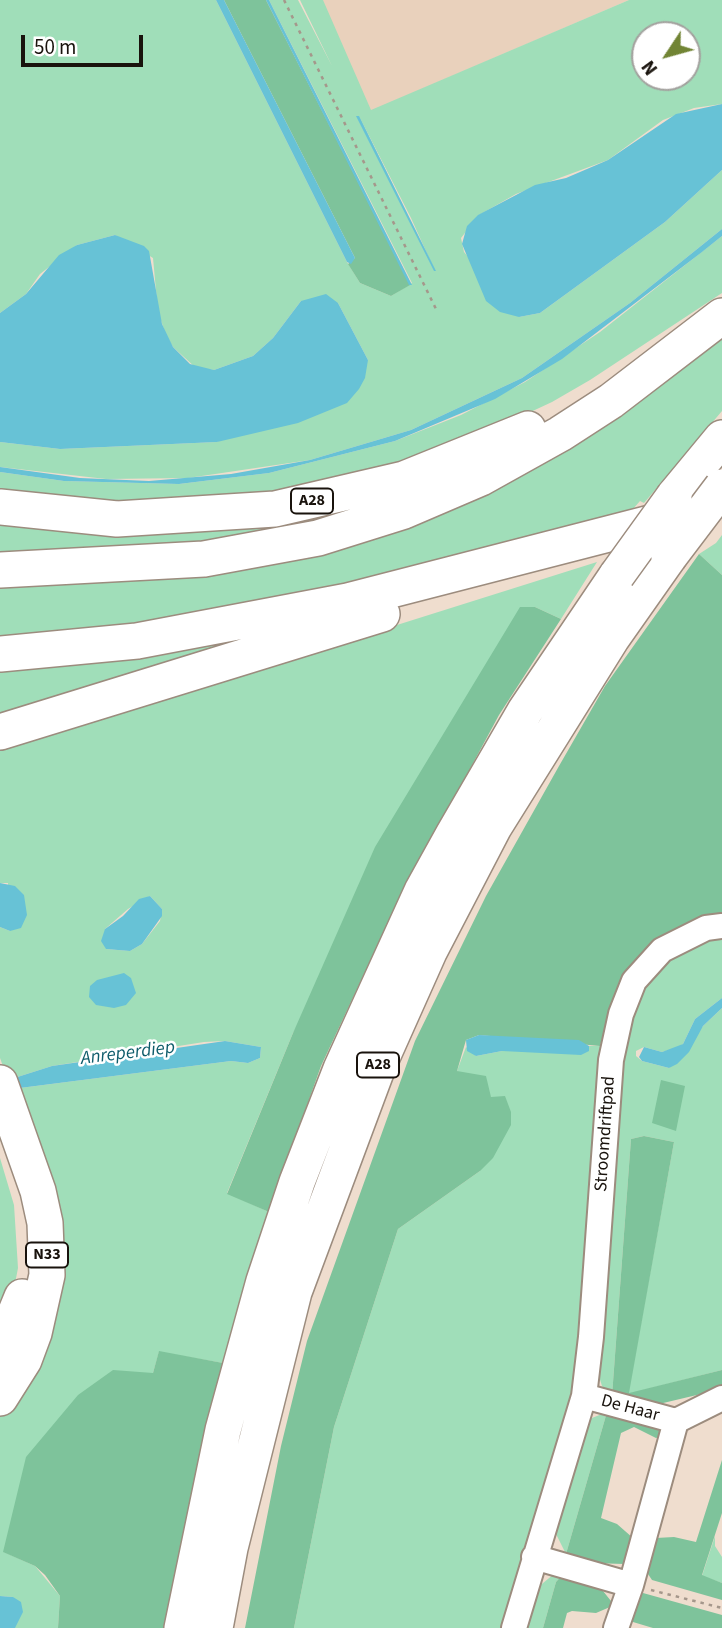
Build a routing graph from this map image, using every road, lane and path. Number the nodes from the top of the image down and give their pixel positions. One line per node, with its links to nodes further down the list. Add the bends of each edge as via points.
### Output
1 (284, 0): 2 (path)
2 (437, 311)
3 (720, 317): 7 (highway, A28, via 550,419 404,479 275,509 170,518 117,519); 9 (highway, A28, via 561,435 481,478 404,511 318,538 204,559)
4 (722, 438): 22 (highway, A28, bridge, via 674,496 525,711 422,891 341,1069 264,1281 223,1430)
5 (722, 487): 23 (highway, A28, bridge, via 612,638 494,827 429,952 379,1064 294,1292 236,1523)
6 (722, 502): 8 (highway)
7 (0, 507)
8 (617, 533): 10 (highway, via 335,603 137,641); 11 (highway, via 460,591)
9 (0, 570)
10 (0, 654)
11 (0, 732)
12 (722, 926): 15 (street, Stroomdriftpad, via 706,928 662,950 635,981 621,1014 611,1060)
13 (3, 1109): 14 (highway, N33, via 28,1254 24,1290); 16 (highway, N33, via 38,1191 45,1223 47,1275 24,1360)
14 (0, 1350)
15 (584, 1396): 18 (street, De Haar); 19 (street, De Haar)
16 (0, 1398)
17 (722, 1398): 18 (street)
18 (676, 1421): 20 (street, De Haar)
19 (534, 1558): 20 (street); 24 (street, De Haar)
20 (631, 1585): 21 (path); 25 (street, De Haar)
21 (722, 1608)
22 (182, 1628)
23 (215, 1628)
24 (514, 1628)
25 (616, 1628)

